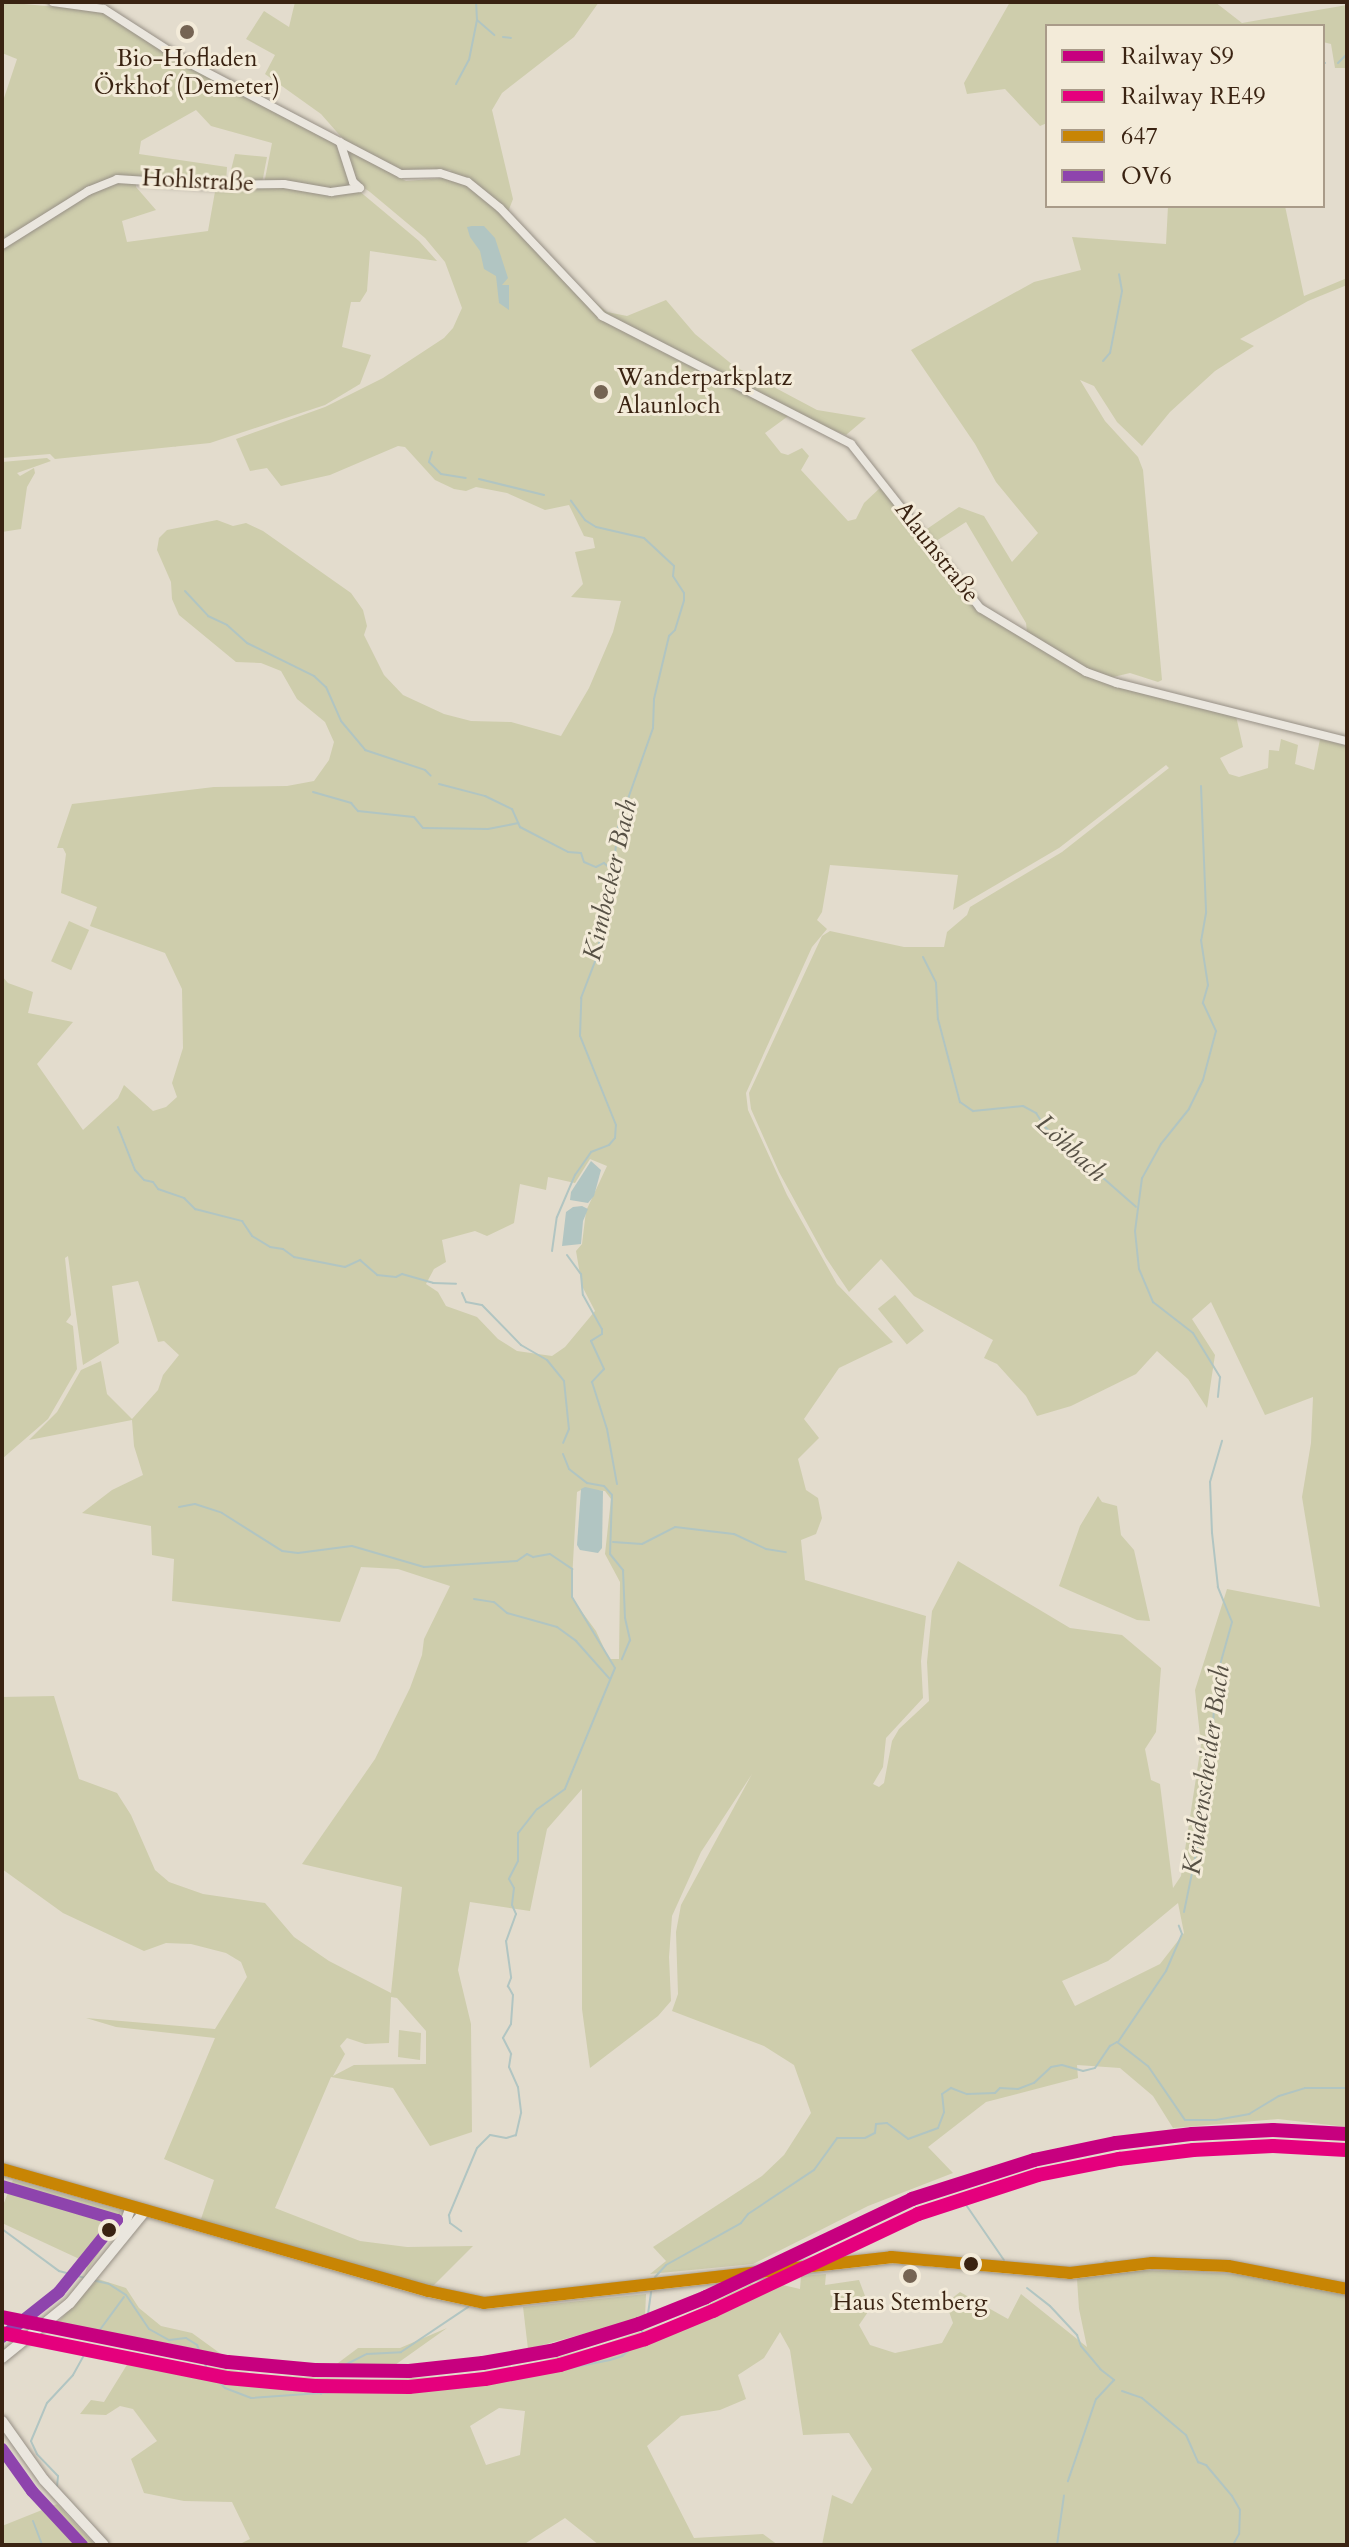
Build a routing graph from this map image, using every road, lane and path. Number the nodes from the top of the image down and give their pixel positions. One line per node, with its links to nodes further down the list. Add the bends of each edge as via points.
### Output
1 (53, 2): 2 (street, via 104,9 183,60)
2 (340, 142): 3 (street, Hohlstraße, via 353,182 360,188 331,192 284,184 117,179 88,191); 4 (street, Alaunstraße, via 401,174 450,174 468,182 500,208 602,316 851,444 980,608 1086,672)
3 (2, 245)
4 (1347, 741)
5 (2, 2169): 6 (main road)
6 (131, 2207): 7 (main road); 8 (street, via 125,2228)
7 (145, 2211): 8 (street); 9 (main road, via 470,2301 506,2303 901,2257 1070,2273 1152,2263 1228,2266)
8 (101, 2266): 10 (street, via 46,2326)
9 (1347, 2289)
10 (2, 2358)
11 (2, 2421): 12 (street, via 44,2480)
12 (104, 2545)

